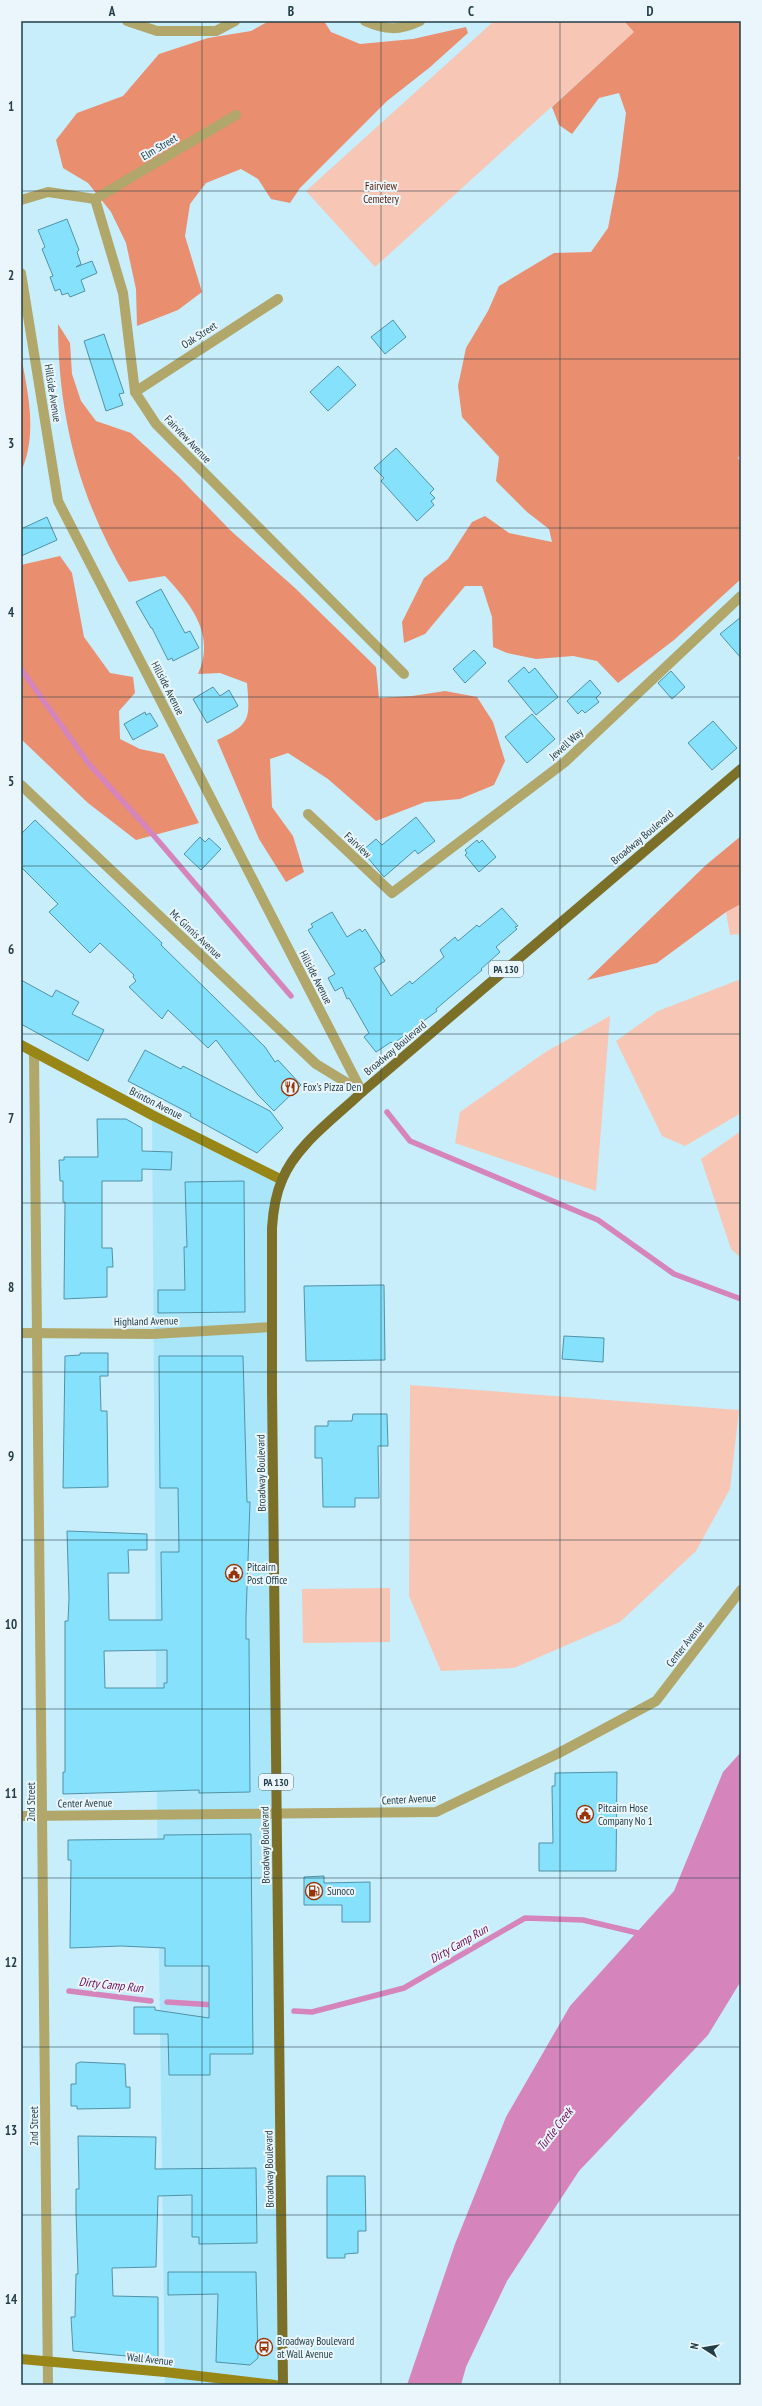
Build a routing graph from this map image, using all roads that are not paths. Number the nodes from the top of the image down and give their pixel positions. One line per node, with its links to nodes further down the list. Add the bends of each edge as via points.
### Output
1 (127, 21): 2 (street, via 157,31 216,32)
2 (235, 21)
3 (365, 21): 4 (street, via 391,30)
4 (420, 21)
5 (236, 115): 6 (street, Elm Street)
6 (95, 199): 7 (street, via 48,192); 10 (street, Fairview Avenue, via 123,293)
7 (21, 200)
8 (21, 273): 19 (street, Hillside Avenue, via 58,501)
9 (278, 299): 10 (street, Oak Street)
10 (135, 392): 12 (street, Fairview Avenue, via 156,424)
11 (741, 596): 16 (street, Jewell Way, via 565,762)
12 (404, 674)
13 (741, 769): 19 (main road, Broadway Boulevard / PA 130)
14 (21, 785): 19 (street, Mc Ginnis Avenue, via 316,1064)
15 (308, 814): 16 (street, Fairview)
16 (392, 893)
17 (21, 1045): 18 (street, Brinton Avenue)
18 (34, 1052): 20 (street, Brinton Avenue); 23 (street, 2nd Street)
19 (362, 1092): 20 (main road, Broadway Boulevard / PA 130, via 306,1145)
20 (282, 1180): 21 (main road, Broadway Boulevard / PA 130, via 274,1205 272,1228)
21 (272, 1327): 23 (street, Highland Avenue, via 153,1334); 25 (main road, Broadway Boulevard / PA 130)
22 (21, 1333): 23 (street, Highland Avenue)
23 (38, 1333): 27 (street, 2nd Street)
24 (741, 1590): 25 (street, Center Avenue, via 656,1701 557,1754 436,1812)
25 (277, 1813): 27 (street, Center Avenue); 32 (main road, Broadway Boulevard / PA 130)
26 (21, 1816): 27 (street, Center Avenue)
27 (43, 1816): 29 (street, 2nd Street)
28 (21, 2359): 29 (street, Wall Avenue)
29 (48, 2361): 30 (street, 2nd Street); 31 (street, Wall Avenue)
30 (48, 2385)
31 (276, 2385)
32 (283, 2385)

